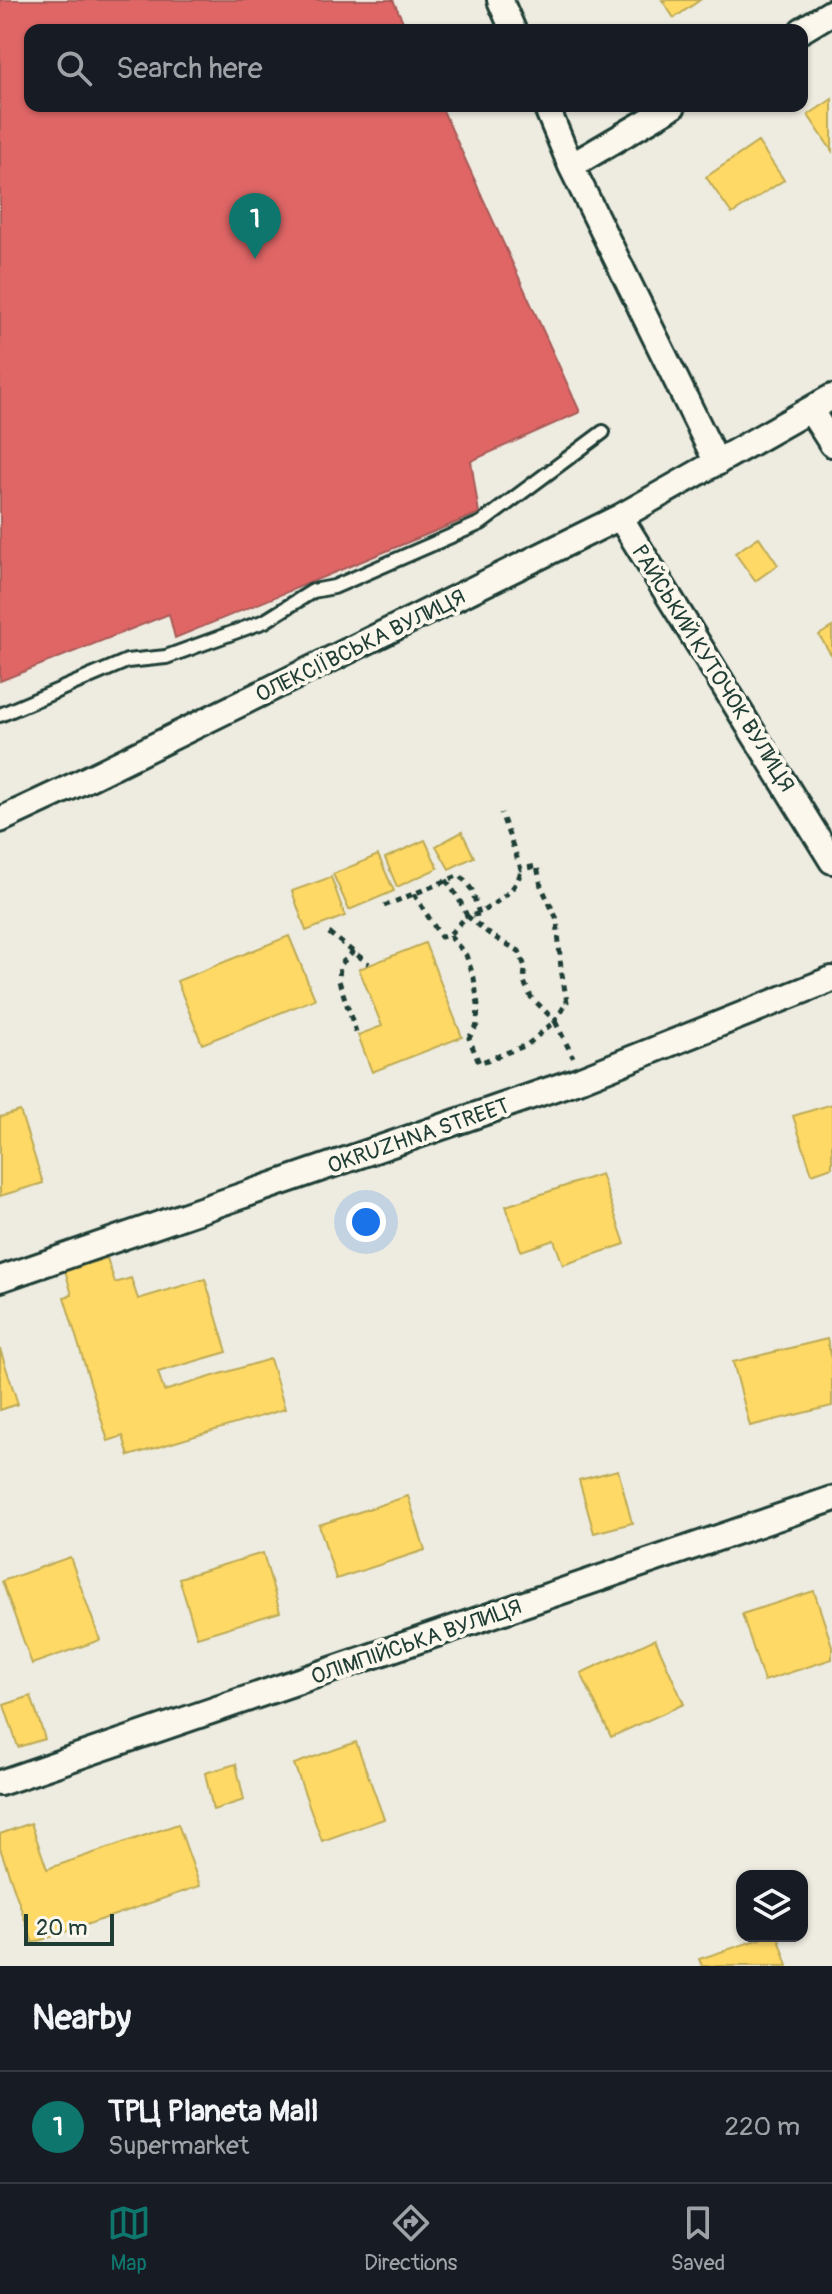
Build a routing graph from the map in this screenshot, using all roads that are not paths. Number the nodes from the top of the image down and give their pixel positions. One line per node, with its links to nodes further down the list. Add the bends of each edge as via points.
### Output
1 (500, 0): 3 (street)
2 (832, 12): 4 (street)
3 (510, 24)
4 (808, 26)
5 (548, 112): 7 (street)
6 (663, 112): 7 (street)
7 (571, 166): 12 (street)
8 (832, 397): 9 (street, ОЛЕКСІЇВСЬКА ВУЛИЦЯ)
9 (811, 411): 11 (street); 12 (street, ОЛЕКСІЇВСЬКА ВУЛИЦЯ)
10 (603, 432): 14 (lane, via 481,523 334,587 313,591 265,621 166,657 127,661)
11 (832, 444)
12 (717, 463): 13 (street, ОЛЕКСІЇВСЬКА ВУЛИЦЯ)
13 (620, 517): 15 (street, ОЛЕКСІЇВСЬКА ВУЛИЦЯ); 16 (street, РАЙСЬКИЙ КУТОЧОК ВУЛИЦЯ)
14 (0, 715)
15 (0, 820)
16 (832, 861)
17 (832, 979): 18 (street, OKRUZHNA STREET, via 581,1079)
18 (0, 1279)
19 (832, 1499): 20 (street, ОЛІМПІЙСЬКА ВУЛИЦЯ)
20 (0, 1783)

